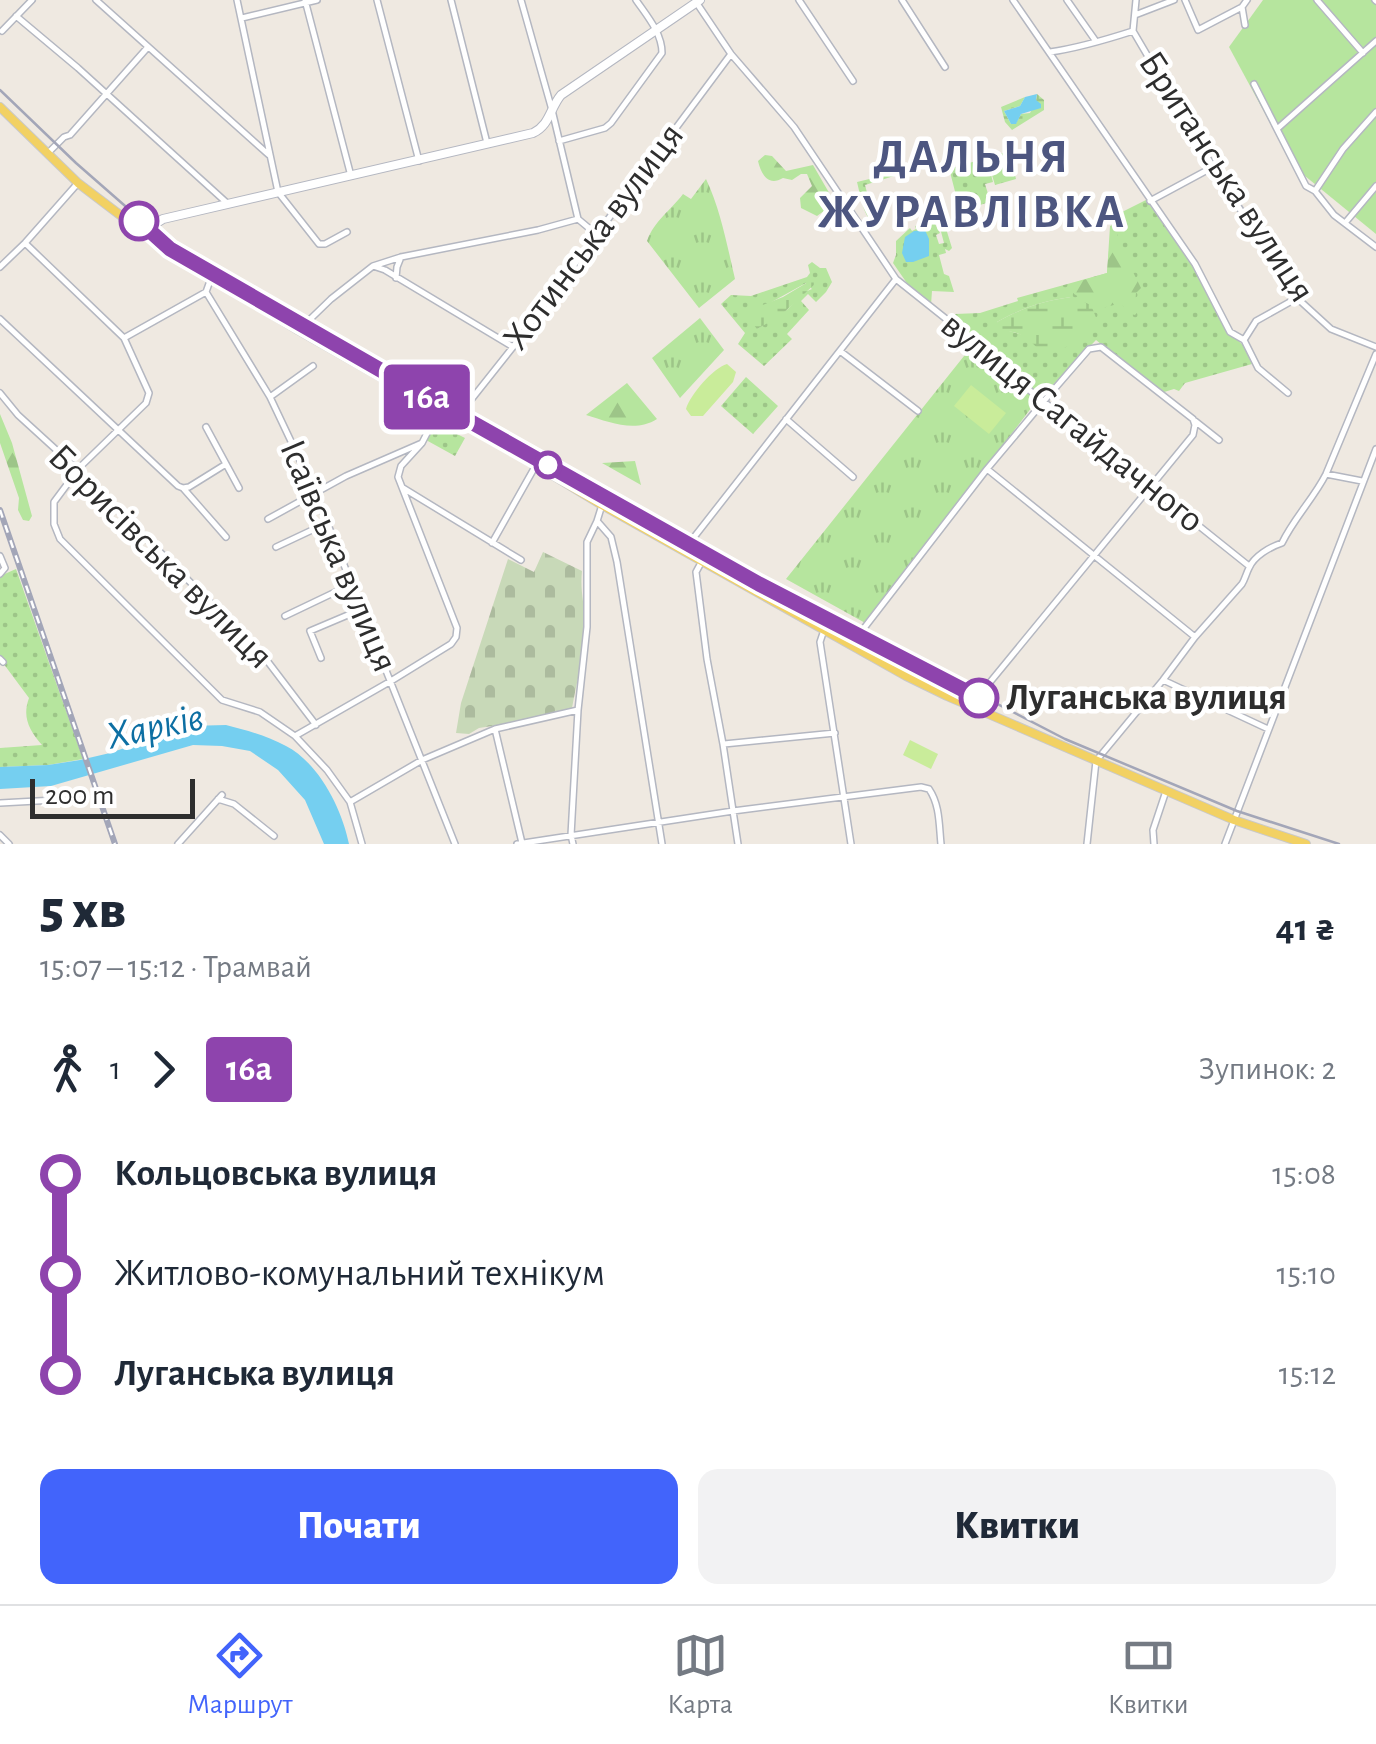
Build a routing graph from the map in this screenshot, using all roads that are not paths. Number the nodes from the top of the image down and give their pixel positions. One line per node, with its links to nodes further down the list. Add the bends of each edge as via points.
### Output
1 (32, 0): 22 (street)
2 (96, 0): 30 (street)
3 (237, 0): 23 (street)
4 (317, 0): 18 (street)
5 (377, 0): 48 (street)
6 (451, 0): 45 (street)
7 (521, 0): 39 (street)
8 (636, 0): 25 (street)
9 (799, 0): 35 (street)
10 (902, 0): 34 (street)
11 (1013, 0): 31 (street)
12 (1068, 0): 28 (street)
13 (1136, 0): 21 (street)
14 (1174, 0): 21 (street, Британська вулиця)
15 (1185, 0): 20 (street, Британська вулиця, via 1198,30)
16 (1248, 0): 20 (street)
17 (1317, 0): 32 (street)
18 (305, 1): 23 (street); 50 (street)
19 (697, 1): 25 (street); 33 (street, вулиця Сагайдачного)
20 (1242, 7): 24 (street)
21 (1135, 15): 26 (street, Британська вулиця)
22 (16, 16): 27 (street); 37 (street)
23 (242, 18): 42 (street)
24 (1244, 25)
25 (656, 30): 39 (street, via 570,88); 44 (street, via 662,53 611,124)
26 (1133, 30): 28 (street, Британська вулиця); 49 (street, Британська вулиця)
27 (2, 31)
28 (1095, 40): 31 (street, Британська вулиця)
29 (1376, 41): 32 (street)
30 (148, 46): 37 (street); 43 (street)
31 (1049, 52): 55 (street)
32 (1363, 53): 41 (street)
33 (731, 54): 61 (street, Хотинська вулиця); 69 (street, вулиця Сагайдачного, via 794,127)
34 (945, 68)
35 (854, 81)
36 (1254, 84): 41 (street)
37 (106, 95): 46 (street); 56 (street)
38 (0, 107): 46 (main road)
39 (552, 110): 44 (street); 45 (street, via 537,132)
40 (1376, 112): 54 (street)
41 (1278, 128): 54 (street)
42 (265, 130): 43 (street); 47 (street)
43 (250, 139): 47 (street)
44 (558, 141): 57 (street)
45 (488, 146): 48 (street)
46 (48, 154): 51 (main road)
47 (270, 155): 53 (street)
48 (419, 161): 50 (street)
49 (1212, 167): 55 (street); 71 (street, Британська вулиця)
50 (351, 176): 53 (street)
51 (78, 182): 59 (main road); 62 (street)
52 (1376, 186): 58 (street)
53 (278, 192): 56 (street); 60 (street, via 321,244)
54 (1314, 192): 58 (street)
55 (1150, 201): 75 (street, via 1195,264 1230,332)
56 (227, 203): 59 (street, via 163,219)
57 (578, 219): 61 (street); 64 (street)
58 (1345, 224): 63 (street)
59 (142, 232): 67 (main road)
60 (347, 232)
61 (596, 234): 76 (street, Хотинська вулиця)
62 (25, 243): 66 (street); 74 (street)
63 (1376, 247)
64 (402, 257): 65 (street); 68 (street)
65 (373, 266): 68 (street); 73 (street)
66 (0, 267)
67 (211, 278): 70 (street); 73 (main road)
68 (396, 278): 76 (street)
69 (896, 279): 78 (street); 83 (street, вулиця Сагайдачного)
70 (206, 292): 74 (street); 82 (street, Ісаївська вулиця)
71 (1297, 298): 75 (street, via 1256,320); 77 (street, Британська вулиця, via 1331,329)
72 (0, 319): 90 (street)
73 (298, 330): 84 (main road)
74 (124, 338): 90 (street, via 149,396)
75 (1244, 340): 81 (street, via 1258,368)
76 (512, 347): 88 (street, Хотинська вулиця)
77 (1376, 350): 100 (street, Британська вулиця)
78 (840, 352): 85 (street); 86 (street)
79 (313, 366): 82 (street)
80 (0, 393): 99 (street, Борисівська вулиця)
81 (1288, 393)
82 (270, 397): 107 (street, Ісаївська вулиця)
83 (1044, 401): 87 (street, via 1096,346); 98 (street); 104 (street, вулиця Сагайдачного)
84 (439, 410): 88 (main road); 92 (street)
85 (918, 410)
86 (786, 419): 101 (street); 117 (street)
87 (1193, 419): 91 (street); 104 (street, via 1192,436)
88 (455, 420): 96 (main road)
89 (206, 427): 95 (street)
90 (117, 429): 99 (street); 105 (street)
91 (1219, 440)
92 (422, 443): 94 (street); 97 (street)
93 (1376, 449): 102 (street)
94 (391, 458): 97 (street); 107 (street)
95 (226, 464): 105 (street); 106 (street)
96 (536, 465): 110 (main road); 115 (street)
97 (401, 466): 103 (street)
98 (987, 469): 118 (street); 129 (street)
99 (78, 472): 135 (street, Борисівська вулиця, via 262,654); 139 (street, via 54,502 64,546 222,700 260,712)
100 (1326, 474): 102 (street); 122 (street, Британська вулиця, via 1282,543)
101 (854, 478)
102 (1363, 481): 137 (street)
103 (400, 486): 108 (street); 109 (street)
104 (1150, 486): 118 (street); 122 (street, вулиця Сагайдачного)
105 (183, 488): 114 (street)
106 (239, 488)
107 (315, 492): 111 (street); 113 (street, Ісаївська вулиця)
108 (415, 495): 109 (street); 115 (street)
109 (406, 500): 132 (street, via 457,628 451,644)
110 (602, 505): 112 (street); 117 (main road)
111 (268, 519)
112 (598, 521): 134 (street, via 588,542); 150 (street, via 611,537 617,562)
113 (327, 523): 116 (street); 124 (street, Ісаївська вулиця)
114 (226, 537)
115 (492, 543): 120 (street)
116 (276, 548)
117 (684, 550): 121 (main road)
118 (1093, 555): 128 (street); 133 (street)
119 (0, 556): 123 (street)
120 (521, 560)
121 (702, 560): 127 (main road); 140 (street, via 696,572)
122 (1249, 566): 128 (street, Британська вулиця, via 1246,579)
123 (2, 571)
124 (352, 584): 125 (street, Ісаївська вулиця); 126 (street)
125 (362, 609): 130 (street, via 310,631); 132 (street, Ісаївська вулиця)
126 (285, 616)
127 (824, 630): 129 (main road); 138 (street, via 820,642)
128 (1195, 637): 131 (street, Британська вулиця)
129 (851, 645): 142 (main road, via 947,696)
130 (320, 658)
131 (1163, 680): 137 (street); 142 (street, Британська вулиця)
132 (391, 681): 135 (street); 141 (street, Ісаївська вулиця)
133 (991, 681)
134 (578, 710): 136 (street); 151 (street)
135 (316, 726): 139 (street)
136 (495, 729): 141 (street); 158 (street)
137 (1268, 729): 149 (street)
138 (835, 733): 140 (street); 144 (street)
139 (294, 736): 146 (street)
140 (723, 744): 148 (street)
141 (422, 760): 146 (street); 157 (street, Ісаївська вулиця)
142 (1096, 761): 143 (main road); 164 (street)
143 (1166, 792): 149 (main road); 165 (street)
144 (844, 797): 148 (street); 162 (street); 163 (street, via 929,789)
145 (54, 800): 147 (street)
146 (350, 802): 156 (street)
147 (2, 805)
148 (734, 811): 150 (street); 161 (street)
149 (1234, 820): 166 (street); 167 (main road)
150 (657, 822): 151 (street); 160 (street)
151 (571, 834): 158 (street); 159 (street)
152 (0, 835): 154 (street)
153 (274, 836): 155 (street, via 220,797)
154 (9, 844)
155 (178, 844)
156 (362, 844)
157 (455, 844)
158 (520, 844)
159 (573, 844)
160 (662, 844)
161 (738, 844)
162 (851, 844)
163 (941, 844)
164 (1087, 844)
165 (1154, 844)
166 (1224, 844)
167 (1306, 844)

